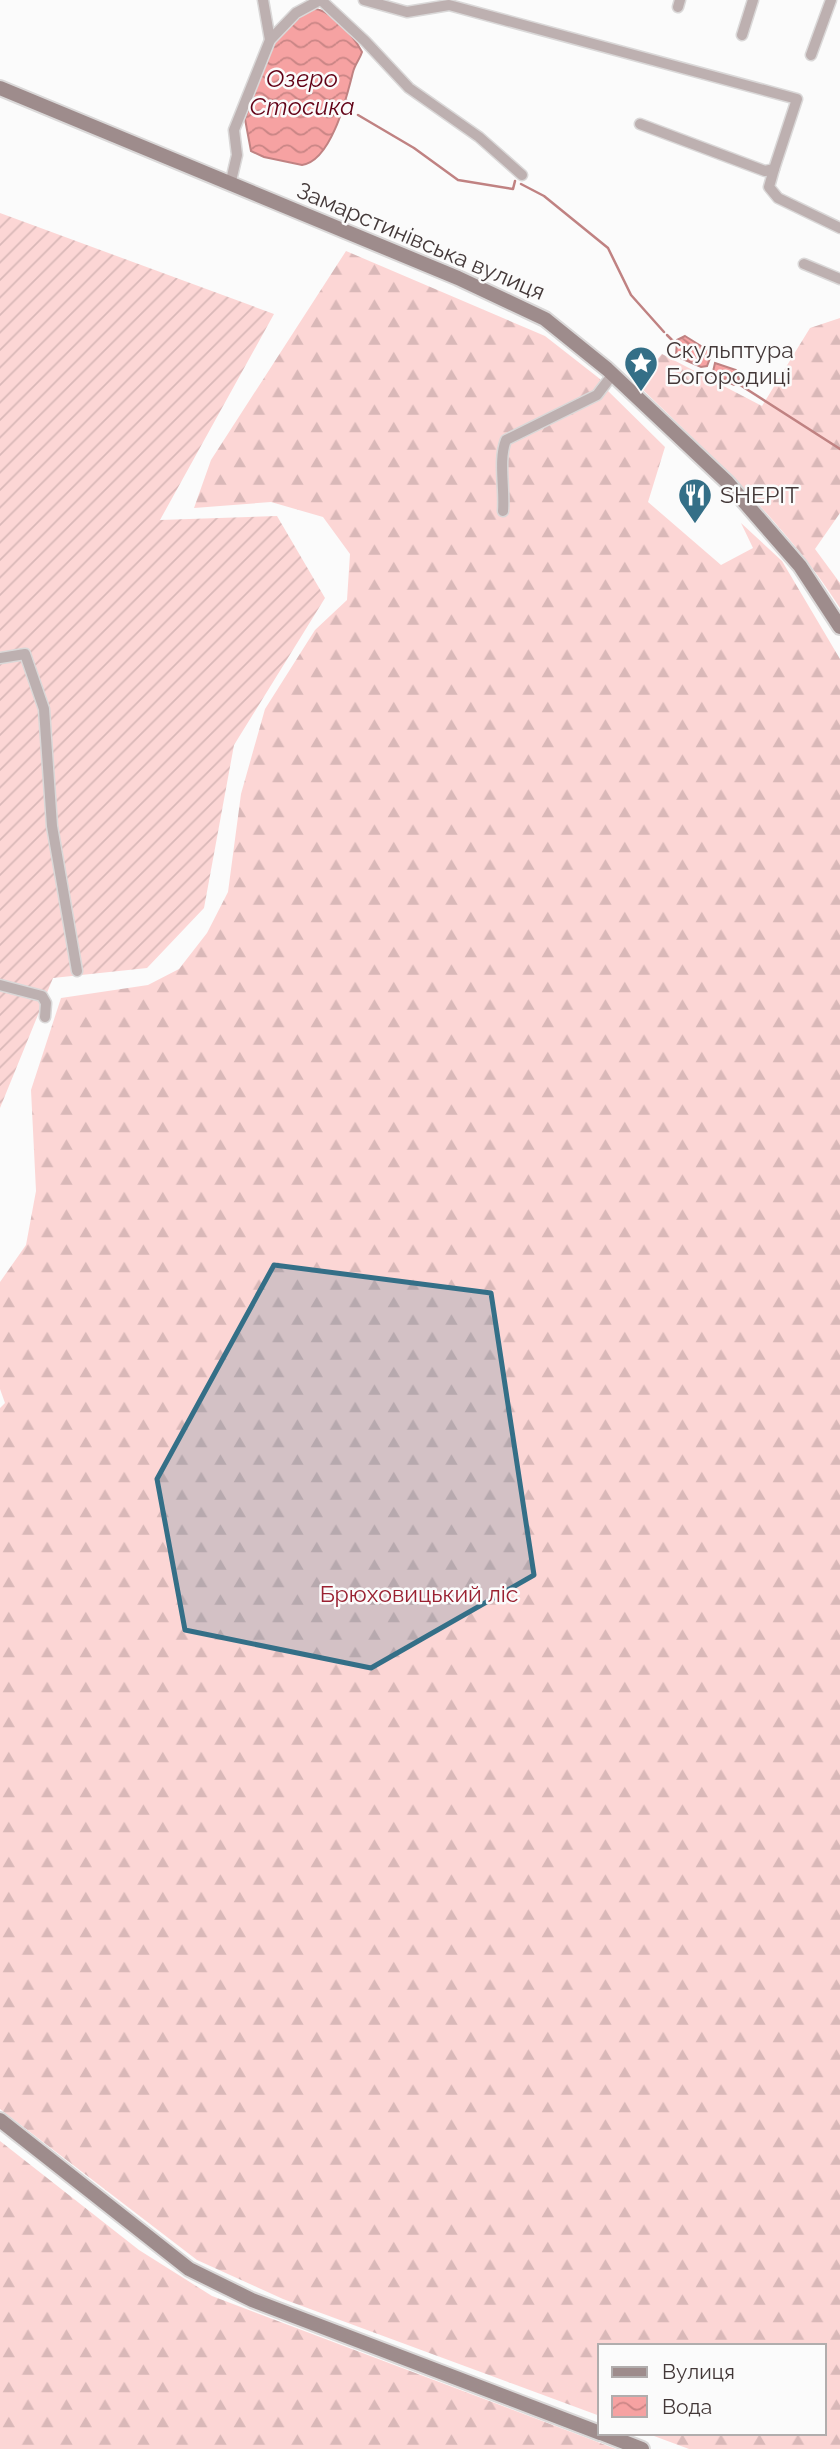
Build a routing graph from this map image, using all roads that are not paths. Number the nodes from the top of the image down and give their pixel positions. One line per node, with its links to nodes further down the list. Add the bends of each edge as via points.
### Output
1 (263, 0): 7 (street)
2 (320, 0): 7 (street, via 302,9); 12 (street, via 409,88 479,137)
3 (364, 0): 11 (street, via 407,12 449,5 797,99)
4 (753, 0): 6 (street)
5 (831, 0): 8 (street)
6 (742, 34)
7 (270, 40): 13 (street, via 234,130 237,155)
8 (811, 55)
9 (0, 88): 13 (main road, Замарстинівська вулиця)
10 (640, 124): 11 (street, via 743,165)
11 (774, 169): 14 (street, via 769,187 778,198)
12 (522, 175)
13 (230, 185): 17 (main road, Замарстинівська вулиця, via 521,306 545,319)
14 (840, 228)
15 (804, 264): 16 (street)
16 (840, 279)
17 (613, 374): 18 (street, via 597,395 506,440); 19 (main road, Замарстинівська вулиця, via 727,482 800,566)
18 (503, 511)
19 (840, 627)
20 (0, 658): 21 (street, via 25,654 44,709 52,826)
21 (77, 971)
22 (0, 985): 23 (street, via 42,996)
23 (45, 1017)
24 (0, 2120): 25 (main road, via 189,2269 252,2300)
25 (598, 2432)
26 (606, 2435): 27 (main road)
27 (642, 2449)

